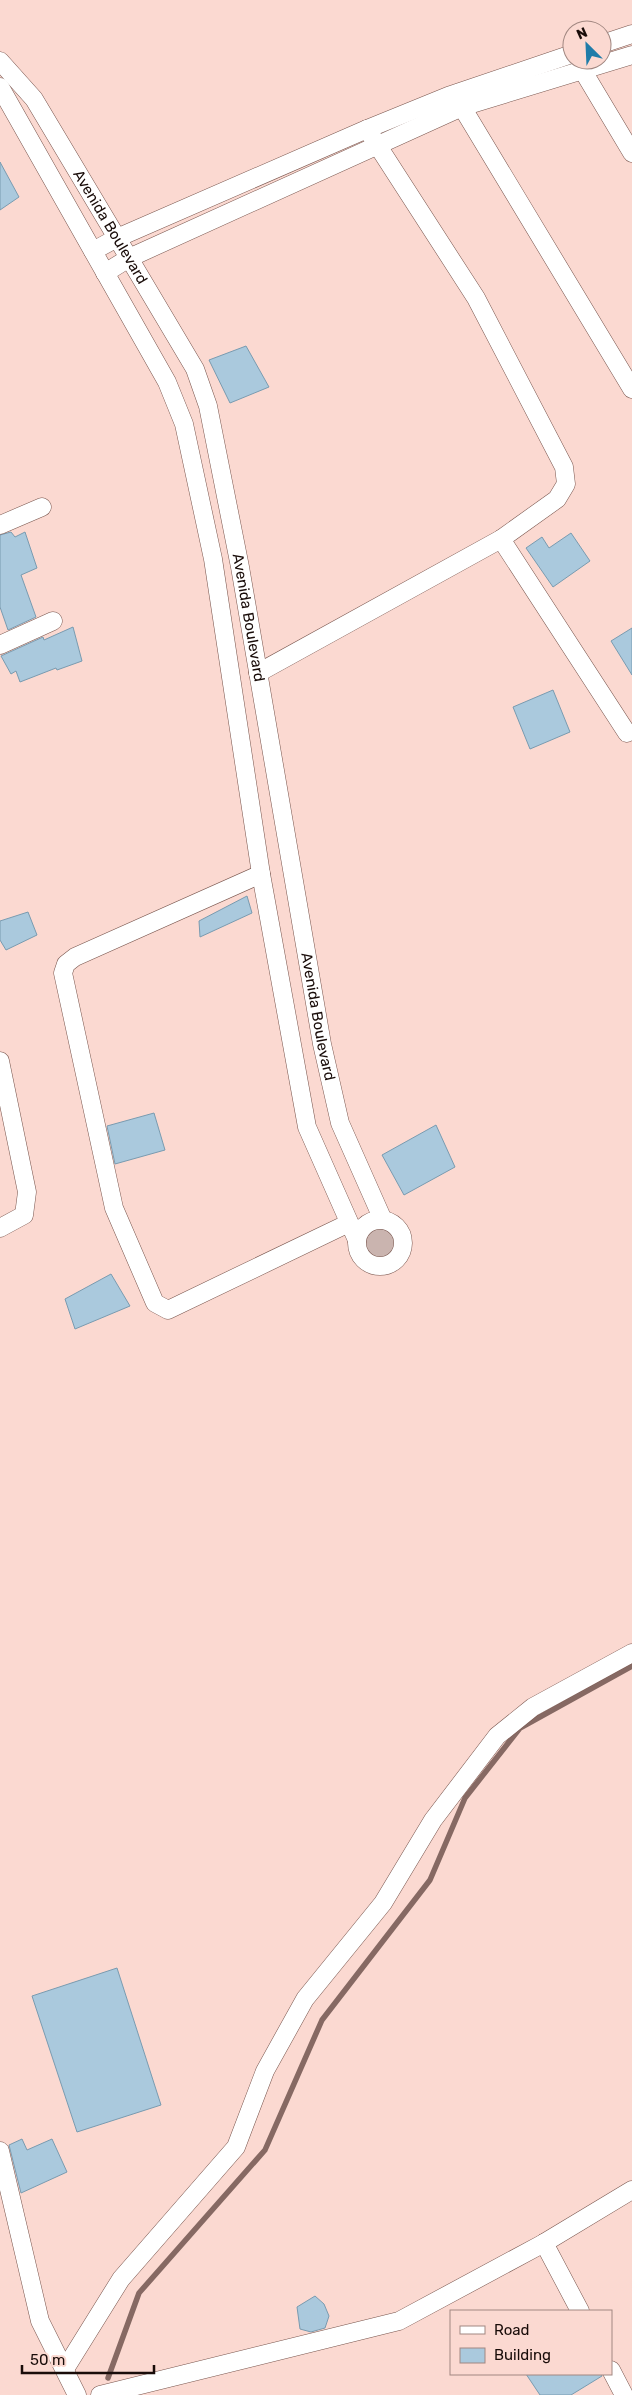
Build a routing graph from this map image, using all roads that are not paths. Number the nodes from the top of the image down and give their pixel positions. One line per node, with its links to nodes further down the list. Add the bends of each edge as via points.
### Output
1 (632, 34): 2 (street)
2 (612, 41)
3 (632, 55): 6 (street)
4 (562, 57): 9 (street, via 448,96)
5 (0, 61): 12 (street, Avenida Boulevard, via 34,100)
6 (583, 71): 8 (street); 11 (street)
7 (0, 87): 13 (street, Avenida Boulevard)
8 (462, 107): 10 (street); 16 (street)
9 (367, 129): 10 (street); 12 (street)
10 (378, 144): 14 (street); 19 (street, via 476,298 564,467 566,484 557,499)
11 (632, 153)
12 (117, 238): 13 (street); 14 (street, Avenida Boulevard)
13 (93, 251): 15 (street, Avenida Boulevard)
14 (129, 258): 15 (street); 22 (street, Avenida Boulevard, via 195,369 208,406)
15 (105, 273): 24 (street, Avenida Boulevard, via 167,382 184,424 213,559)
16 (632, 389)
17 (42, 507): 18 (street)
18 (0, 525)
19 (501, 539): 22 (street); 23 (street)
20 (53, 622): 21 (street)
21 (0, 645)
22 (258, 673): 26 (street, Avenida Boulevard, via 322,1044 340,1124)
23 (627, 733)
24 (261, 874): 27 (street, Avenida Boulevard, via 307,1126); 27 (street, via 75,957 66,964 63,973 114,1208 155,1304 168,1310)
25 (0, 1060): 28 (street, via 27,1192 24,1215)
26 (383, 1220): 29 (street, via 369,1223); 29 (street, via 396,1227 403,1241 399,1256 394,1261 372,1265 360,1255)
27 (349, 1223): 29 (street, Avenida Boulevard)
28 (0, 1228)
29 (357, 1240)
30 (632, 1653): 35 (street, via 533,1707 497,1736 433,1820 383,1903 305,1999 265,2071 236,2147 121,2279)
31 (0, 2151): 35 (street, via 40,2321)
32 (632, 2190): 33 (street)
33 (544, 2243): 34 (street); 38 (street, via 399,2321)
34 (579, 2310)
35 (65, 2369): 37 (street)
36 (612, 2372): 39 (street)
37 (77, 2395)
38 (100, 2395)
39 (624, 2395)

